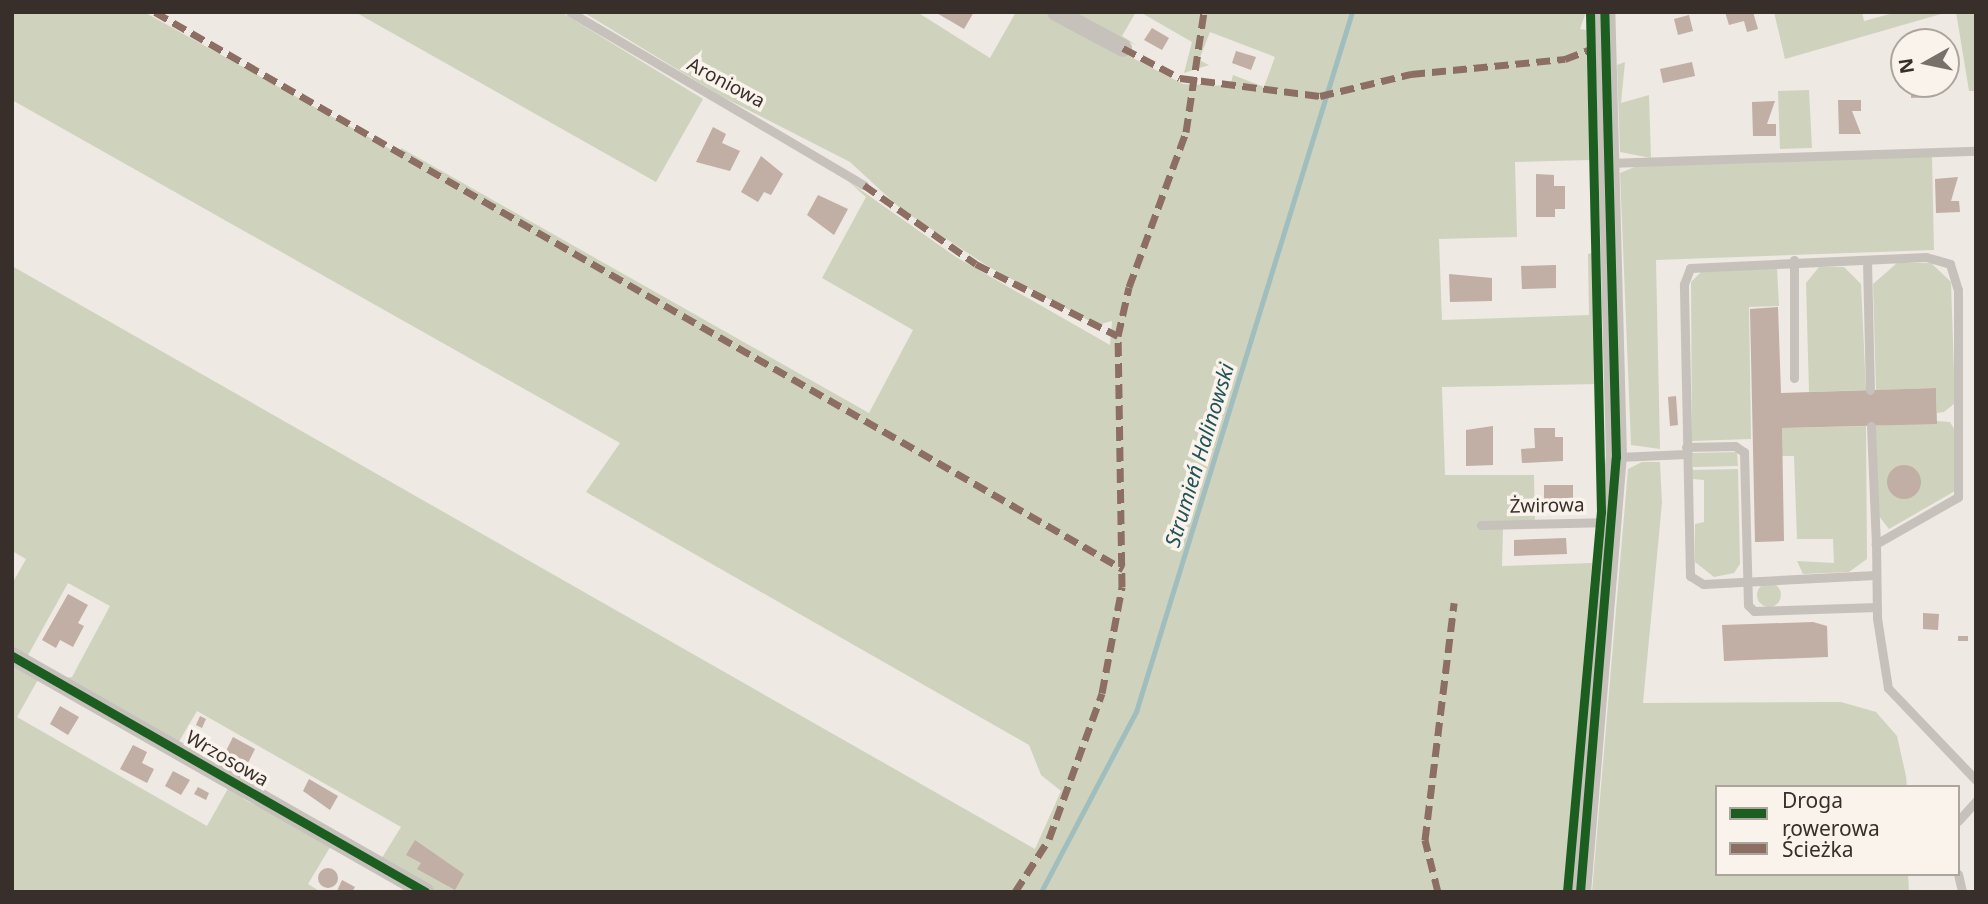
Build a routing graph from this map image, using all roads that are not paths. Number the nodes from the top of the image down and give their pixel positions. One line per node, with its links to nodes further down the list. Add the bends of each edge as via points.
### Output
1 (570, 12): 7 (lane, Aroniowa)
2 (1056, 12): 4 (street)
3 (1604, 12): 6 (street)
4 (1123, 48)
5 (1976, 151): 6 (lane)
6 (1608, 163): 14 (street)
7 (864, 185)
8 (1794, 260): 9 (lane); 10 (lane); 13 (lane, via 1698,263 1686,275)
9 (1867, 261): 11 (lane); 17 (lane, via 1943,260 1958,290 1958,497)
10 (1794, 378)
11 (1870, 390)
12 (1871, 426): 17 (lane)
13 (1686, 451): 14 (lane); 19 (lane, via 1690,576 1703,584); 19 (lane, via 1735,446 1744,453)
14 (1616, 457): 15 (street)
15 (1614, 522): 16 (lane, Żwirowa); 26 (street)
16 (1481, 525)
17 (1876, 544): 18 (lane)
18 (1875, 575): 19 (lane); 20 (lane)
19 (1747, 582): 20 (lane, via 1754,611)
20 (1877, 607): 22 (lane, via 1884,682)
21 (12, 656): 25 (street, Wrzosowa)
22 (1976, 780)
23 (1976, 801): 24 (lane)
24 (1960, 819)
25 (425, 892)
26 (1580, 892)

